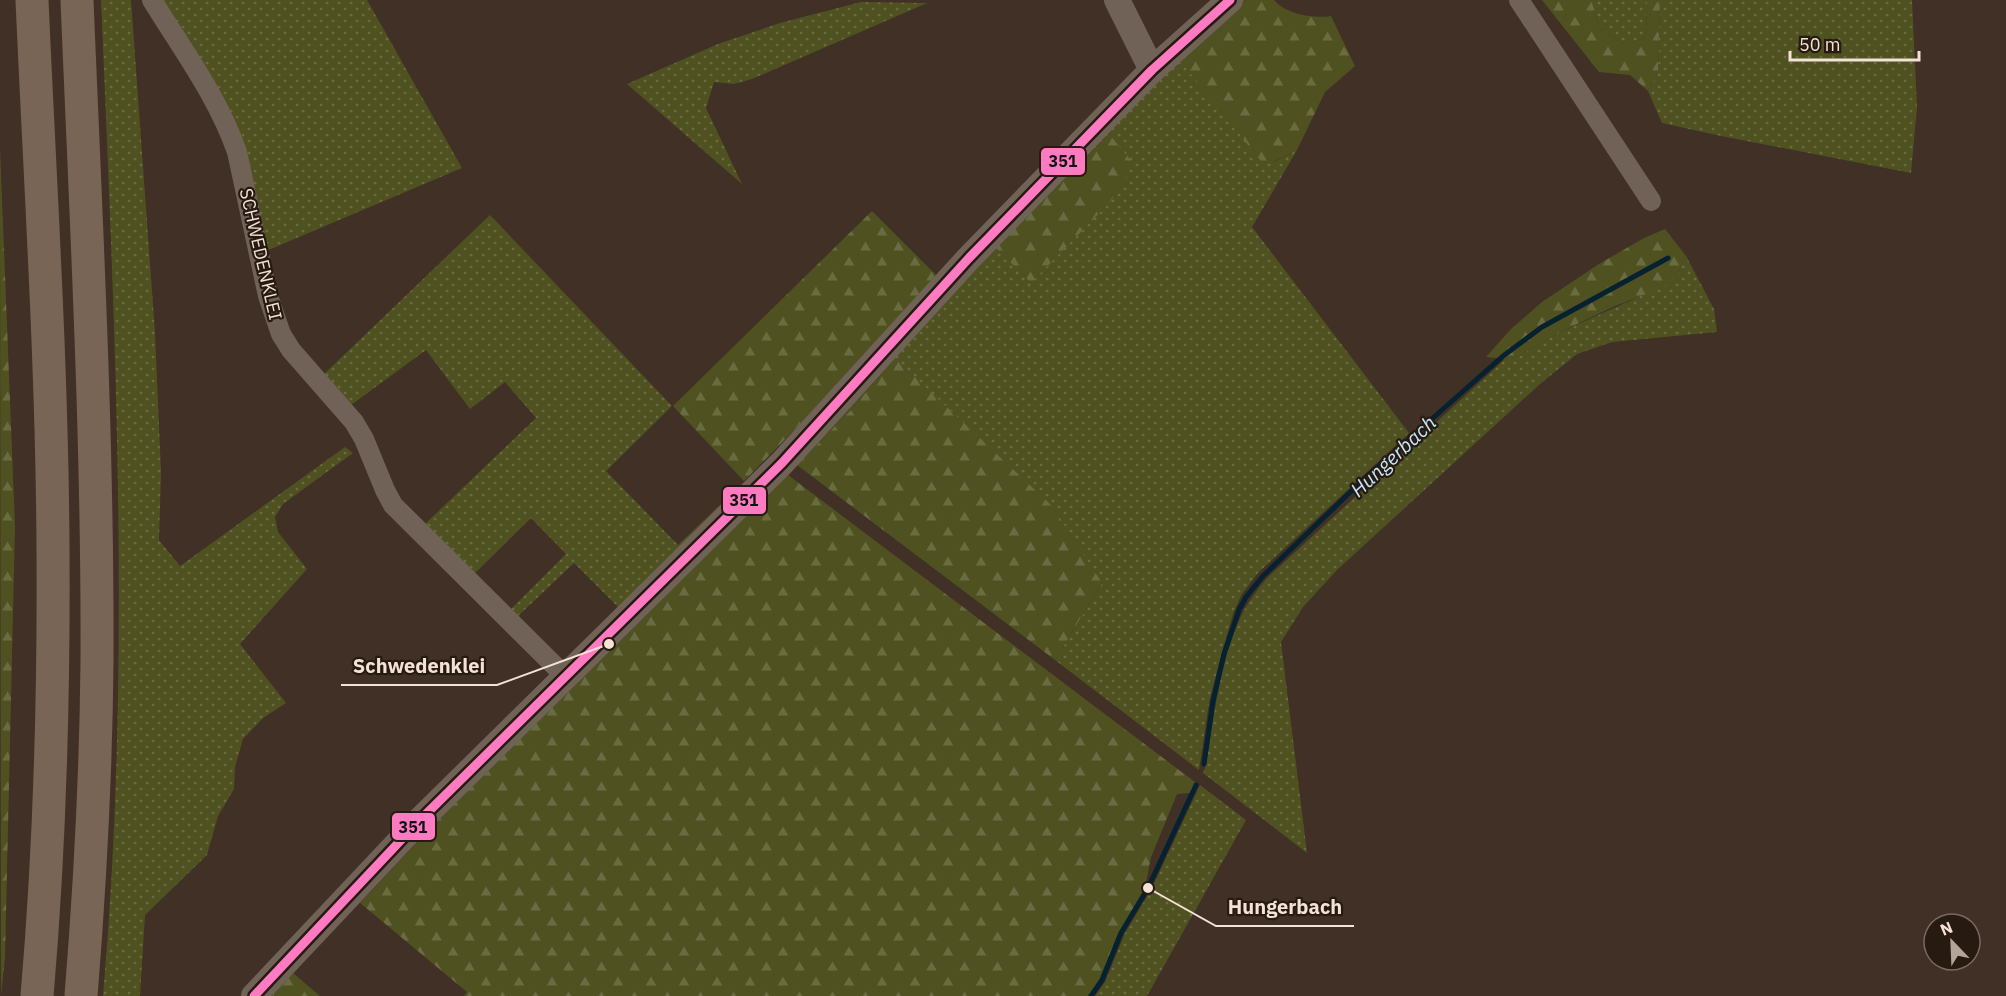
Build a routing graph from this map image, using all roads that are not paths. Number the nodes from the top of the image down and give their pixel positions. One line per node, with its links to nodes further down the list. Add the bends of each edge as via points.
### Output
1 (32, 0): 10 (highway, via 53,544 49,807)
2 (77, 0): 11 (highway, via 93,390 97,651)
3 (152, 0): 9 (street, SCHWEDENKLEI, via 230,132 268,296 291,351 354,422 393,505)
4 (1117, 0): 7 (street)
5 (1230, 0): 7 (street)
6 (1519, 0): 8 (street)
7 (1152, 70): 9 (street, via 969,258 782,463)
8 (1651, 201)
9 (566, 676): 12 (street, via 418,822)
10 (37, 996)
11 (81, 996)
12 (254, 996)

